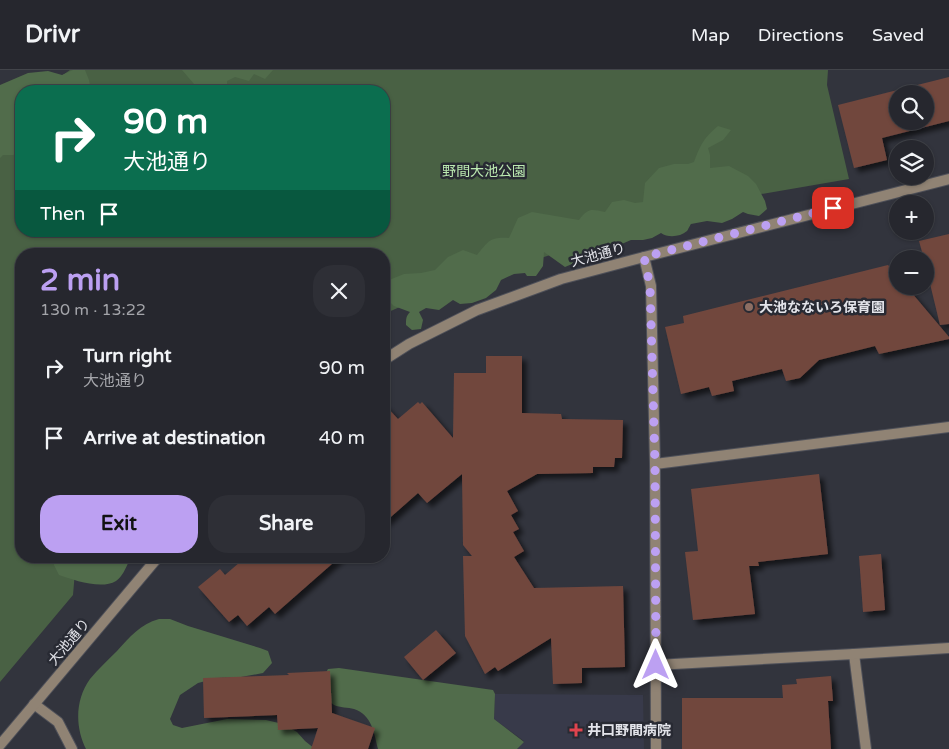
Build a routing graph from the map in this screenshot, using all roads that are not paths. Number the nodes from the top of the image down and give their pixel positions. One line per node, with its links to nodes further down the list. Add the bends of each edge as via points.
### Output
1 (949, 179): 2 (street, 大池通り)
2 (644, 257): 3 (street, 大池通り, via 561,279 477,310); 5 (street, via 650,286)
3 (390, 356)
4 (949, 427): 5 (street)
5 (655, 464): 9 (street)
6 (153, 563): 10 (street, 大池通り)
7 (949, 648): 8 (street)
8 (854, 654): 9 (street); 14 (street)
9 (656, 665): 13 (street)
10 (34, 704): 11 (street, 大池通り); 12 (street, via 58,722)
11 (0, 745)
12 (72, 749)
13 (656, 749)
14 (866, 749)

